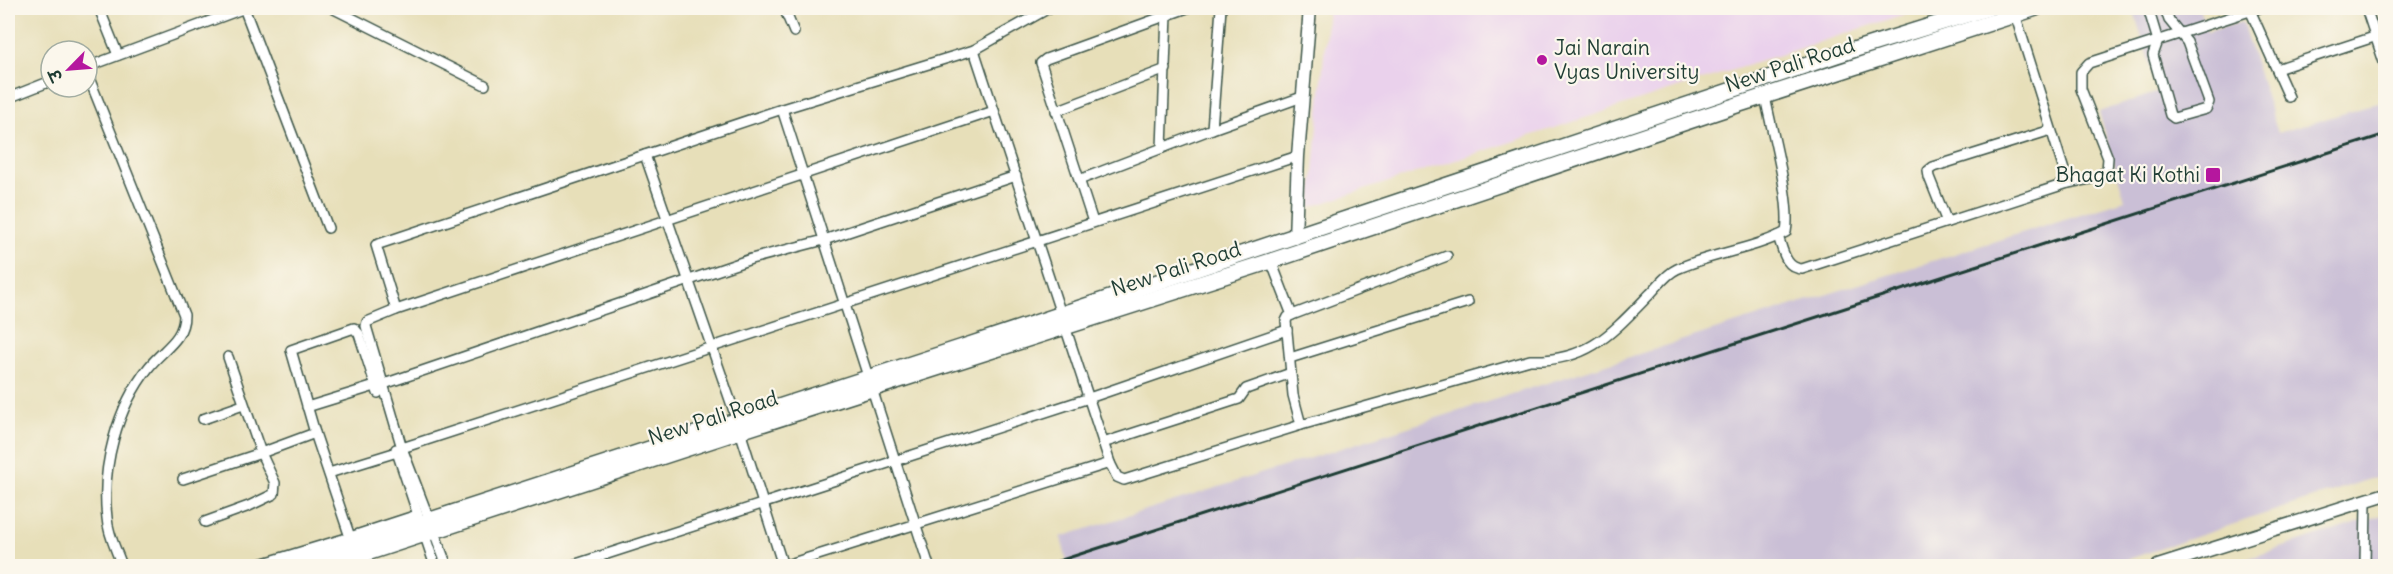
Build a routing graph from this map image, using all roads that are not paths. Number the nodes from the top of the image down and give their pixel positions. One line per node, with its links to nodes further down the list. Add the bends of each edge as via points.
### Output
1 (99, 8): 22 (street)
2 (245, 8): 22 (street); 49 (street)
3 (332, 8): 27 (street)
4 (784, 8): 17 (street)
5 (1049, 8): 21 (street)
6 (1187, 8): 15 (street)
7 (1221, 8): 37 (street)
8 (1310, 8): 30 (street)
9 (1988, 8): 51 (highway, New Pali Road)
10 (2036, 8): 16 (highway, New Pali Road)
11 (2148, 8): 20 (street)
12 (2165, 8): 18 (street)
13 (2366, 8): 19 (street)
14 (2255, 9): 18 (street); 26 (street)
15 (1167, 14): 25 (street); 36 (street, via 1041,63)
16 (2015, 14): 29 (highway, New Pali Road); 38 (street)
17 (794, 32)
18 (2180, 34): 20 (street); 20 (street, via 2187,42 2209,102 2206,109 2178,117 2170,115 2153,55)
19 (2381, 35): 24 (street); 26 (street)
20 (2158, 41): 45 (street, via 2089,63 2081,72 2081,89 2108,158 2107,170 2096,178)
21 (974, 50): 34 (street); 35 (street)
22 (118, 56): 23 (street)
23 (99, 63)
24 (2385, 68)
25 (1166, 69): 36 (street); 39 (street)
26 (2277, 69): 31 (street)
27 (485, 85)
28 (39, 86): 32 (street)
29 (1764, 96): 50 (street, via 1788,222 1786,232); 55 (highway, New Pali Road)
30 (1302, 97): 37 (street); 41 (street)
31 (2289, 97)
32 (8, 98)
33 (97, 99): 92 (street, via 184,315 178,338 147,369 127,401 110,456 106,518)
34 (782, 109): 40 (street); 42 (street)
35 (994, 111): 42 (street); 43 (street)
36 (1056, 111): 44 (street)
37 (1212, 129): 39 (street)
38 (2051, 129): 45 (street); 48 (street, via 1928,171)
39 (1162, 148): 44 (street)
40 (645, 155): 46 (street); 59 (street, via 376,245)
41 (1298, 156): 47 (street); 51 (street)
42 (802, 174): 46 (street); 52 (street)
43 (1016, 176): 52 (street); 53 (street)
44 (1079, 180): 47 (street)
45 (2068, 183): 48 (street)
46 (669, 220): 56 (street); 59 (street)
47 (1093, 222): 53 (street)
48 (1947, 222): 50 (street, via 1802,269 1789,265)
49 (328, 228)
50 (1778, 236): 73 (street, via 1670,273 1600,341 1578,353 1552,361 1530,360)
51 (1295, 238): 61 (highway, New Pali Road)
52 (824, 240): 56 (street); 58 (street)
53 (1038, 240): 58 (street); 61 (street)
54 (1447, 256): 60 (street)
55 (1271, 261): 60 (street); 61 (highway, New Pali Road)
56 (688, 280): 63 (street); 68 (street)
57 (1468, 302): 65 (street)
58 (843, 303): 63 (street); 67 (street)
59 (396, 310): 68 (street, via 371,319 366,326)
60 (1292, 315): 62 (street, via 1286,321)
61 (1064, 320): 67 (highway, New Pali Road); 69 (street)
62 (1287, 330): 65 (street); 69 (street)
63 (713, 346): 74 (street); 77 (street)
64 (228, 357): 70 (street)
65 (1290, 358): 66 (street)
66 (1291, 374): 73 (street); 76 (street, via 1246,389 1239,399)
67 (869, 384): 74 (highway, New Pali Road); 79 (street)
68 (378, 385): 71 (street); 71 (street, via 359,334 354,328 343,331 291,350); 77 (street)
69 (1089, 398): 76 (street); 79 (street)
70 (243, 405): 72 (street); 78 (street)
71 (307, 407): 75 (street)
72 (203, 419)
73 (1301, 425): 80 (street, via 1124,480 1117,477)
74 (738, 426): 85 (street); 88 (highway, New Pali Road)
75 (315, 434): 78 (street); 81 (street)
76 (1104, 443): 80 (street)
77 (399, 450): 81 (street); 88 (street); 88 (street)
78 (261, 453): 82 (street); 86 (street, via 275,483 274,494)
79 (895, 460): 85 (street); 87 (street)
80 (1110, 463): 87 (street)
81 (329, 473): 89 (street)
82 (183, 480)
83 (2385, 494): 84 (street)
84 (2366, 501): 91 (street); 102 (street)
85 (764, 502): 98 (street); 99 (street)
86 (205, 522)
87 (915, 524): 99 (street); 100 (street)
88 (425, 525): 89 (street); 90 (highway, New Pali Road); 94 (highway, New Pali Road); 96 (street); 97 (street)
89 (350, 537): 93 (street)
90 (361, 561): 95 (highway, New Pali Road)
91 (2176, 564): 101 (street)
92 (122, 567)
93 (254, 567)
94 (289, 567)
95 (327, 567)
96 (435, 567)
97 (447, 567)
98 (570, 567)
99 (783, 567)
100 (929, 567)
101 (2158, 567)
102 (2365, 567)

